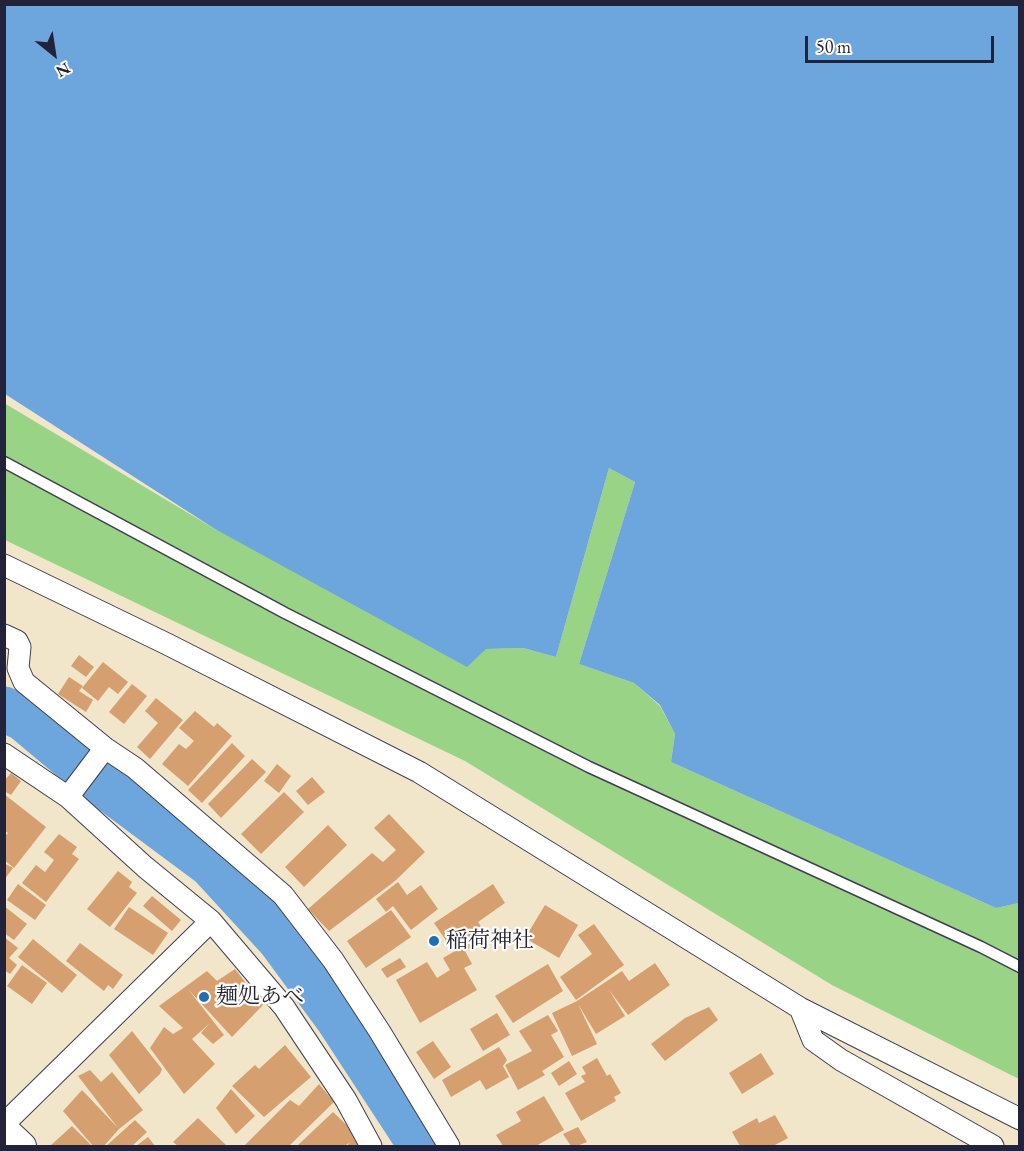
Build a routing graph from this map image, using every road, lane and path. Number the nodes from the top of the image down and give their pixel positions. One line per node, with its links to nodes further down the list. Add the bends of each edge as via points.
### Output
1 (4, 462): 8 (lane, via 285,612 589,766)
2 (4, 565): 9 (street, via 419,772)
3 (4, 635): 4 (street, via 20,647 18,668 24,682)
4 (105, 748): 6 (street); 14 (street, via 135,768 283,895 333,960)
5 (4, 754): 6 (street)
6 (68, 797): 7 (street)
7 (211, 921): 11 (street); 13 (street, via 285,1007)
8 (1020, 968)
9 (800, 1008): 10 (street); 15 (street, via 813,1040 840,1060)
10 (1020, 1119)
11 (4, 1126): 12 (street)
12 (23, 1146)
13 (371, 1146)
14 (449, 1146)
15 (993, 1146)

